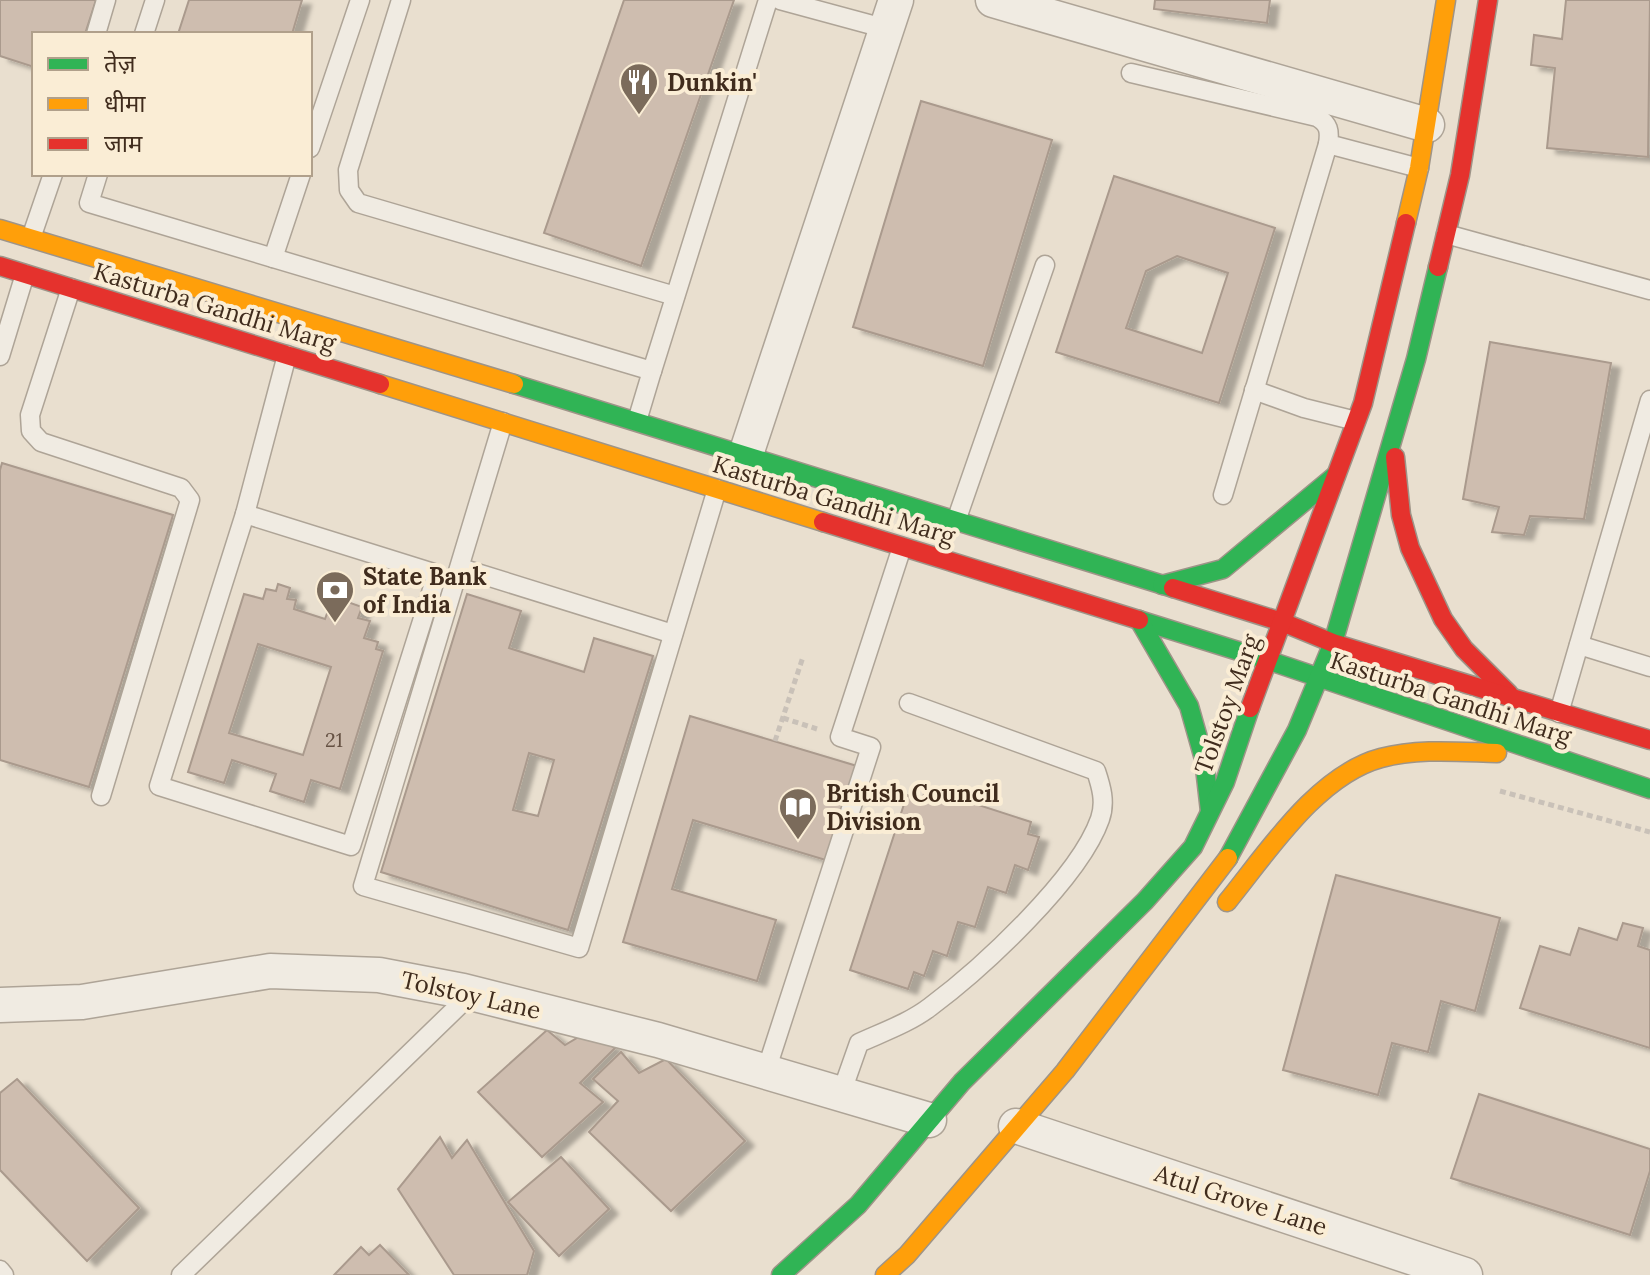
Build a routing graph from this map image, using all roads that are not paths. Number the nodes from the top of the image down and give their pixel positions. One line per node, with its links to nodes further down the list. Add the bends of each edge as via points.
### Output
1 (106, 0): 11 (lane)
2 (155, 0): 12 (lane)
3 (360, 0): 15 (lane)
4 (401, 0): 30 (lane, via 348,170 349,190 358,203)
5 (768, 0): 30 (lane)
6 (780, 0): 10 (lane)
7 (993, 0): 14 (street)
8 (1446, 0): 14 (main road, Tolstoy Marg)
9 (1488, 0): 22 (main road)
10 (892, 14): 40 (street)
11 (97, 32)
12 (145, 32)
13 (1131, 73): 16 (lane, via 1317,117 1330,132)
14 (1427, 125): 17 (main road, Tolstoy Marg)
15 (312, 142)
16 (1328, 144): 17 (lane); 34 (lane)
17 (1419, 168): 36 (main road, Tolstoy Marg)
18 (52, 176): 23 (lane)
19 (97, 176): 24 (lane, via 89,203)
20 (300, 176): 24 (lane)
21 (0, 229): 23 (main road, Kasturba Gandhi Marg)
22 (1446, 234): 29 (lane); 39 (main road)
23 (31, 238): 38 (main road, Kasturba Gandhi Marg)
24 (273, 258): 33 (lane)
25 (1045, 265): 45 (lane)
26 (0, 266): 27 (main road, Kasturba Gandhi Marg)
27 (25, 274): 28 (main road, Kasturba Gandhi Marg); 32 (lane)
28 (71, 288): 31 (main road, Kasturba Gandhi Marg); 63 (lane, via 30,415 31,431 41,442 181,488 190,500)
29 (1650, 290)
30 (675, 296): 33 (lane)
31 (287, 355): 37 (main road, Kasturba Gandhi Marg); 44 (lane)
32 (0, 356)
33 (652, 371): 38 (lane)
34 (1254, 390): 36 (lane); 43 (lane)
35 (1650, 400): 53 (lane)
36 (1356, 421): 41 (main road, Tolstoy Marg)
37 (503, 422): 42 (main road, Kasturba Gandhi Marg); 47 (lane)
38 (637, 422): 40 (main road, Kasturba Gandhi Marg)
39 (1393, 439): 52 (main road); 57 (main road, via 1401,515 1426,584 1464,649)
40 (746, 454): 45 (main road, Kasturba Gandhi Marg)
41 (1337, 474): 48 (main road, via 1223,569); 50 (main road, Tolstoy Marg)
42 (717, 489): 46 (main road, Kasturba Gandhi Marg); 51 (lane)
43 (1223, 495)
44 (245, 514): 44 (lane, via 437,574 351,846 159,786)
45 (956, 521): 48 (main road, Kasturba Gandhi Marg)
46 (902, 546): 49 (main road, Kasturba Gandhi Marg); 69 (lane, via 840,737 871,747)
47 (461, 568): 51 (lane); 51 (lane, via 363,886 579,948)
48 (1162, 585): 50 (main road, Kasturba Gandhi Marg)
49 (1139, 620): 54 (main road, Kasturba Gandhi Marg); 64 (main road, via 1189,706 1201,745)
50 (1282, 622): 52 (main road, Kasturba Gandhi Marg); 54 (main road, Tolstoy Marg)
51 (673, 634)
52 (1333, 643): 56 (main road); 57 (main road, Kasturba Gandhi Marg)
53 (1579, 645): 55 (lane); 59 (lane)
54 (1267, 660): 56 (main road, Kasturba Gandhi Marg); 64 (main road, Tolstoy Marg)
55 (1650, 667)
56 (1317, 679): 61 (main road, Kasturba Gandhi Marg); 70 (main road, via 1297,730 1222,869)
57 (1513, 699): 59 (main road, Kasturba Gandhi Marg)
58 (909, 703): 71 (lane, via 1096,771 1103,790 1101,817 1081,855 1043,904 1003,942 929,1008 859,1043)
59 (1559, 713): 60 (main road, Kasturba Gandhi Marg)
60 (1650, 740)
61 (1538, 753): 62 (main road, Kasturba Gandhi Marg); 65 (main road, via 1416,752 1365,763 1320,792)
62 (1650, 789)
63 (101, 796)
64 (1210, 813): 72 (main road, Tolstoy Marg, via 1193,847 1145,901)
65 (1220, 910)
66 (472, 993): 67 (street, Tolstoy Lane, via 379,975 270,971 82,1002); 69 (street, Tolstoy Lane); 76 (lane)
67 (0, 1005)
68 (1139, 1005): 70 (main road)
69 (766, 1071): 71 (street, Tolstoy Lane)
70 (1065, 1071): 73 (main road)
71 (841, 1094): 72 (street, Tolstoy Lane)
72 (929, 1120): 77 (main road, Tolstoy Marg, via 858,1205)
73 (1016, 1126): 78 (main road); 79 (street, Atul Grove Lane)
74 (0, 1270): 75 (lane)
75 (4, 1275)
76 (181, 1275)
77 (781, 1275)
78 (885, 1275)
79 (1465, 1275)

